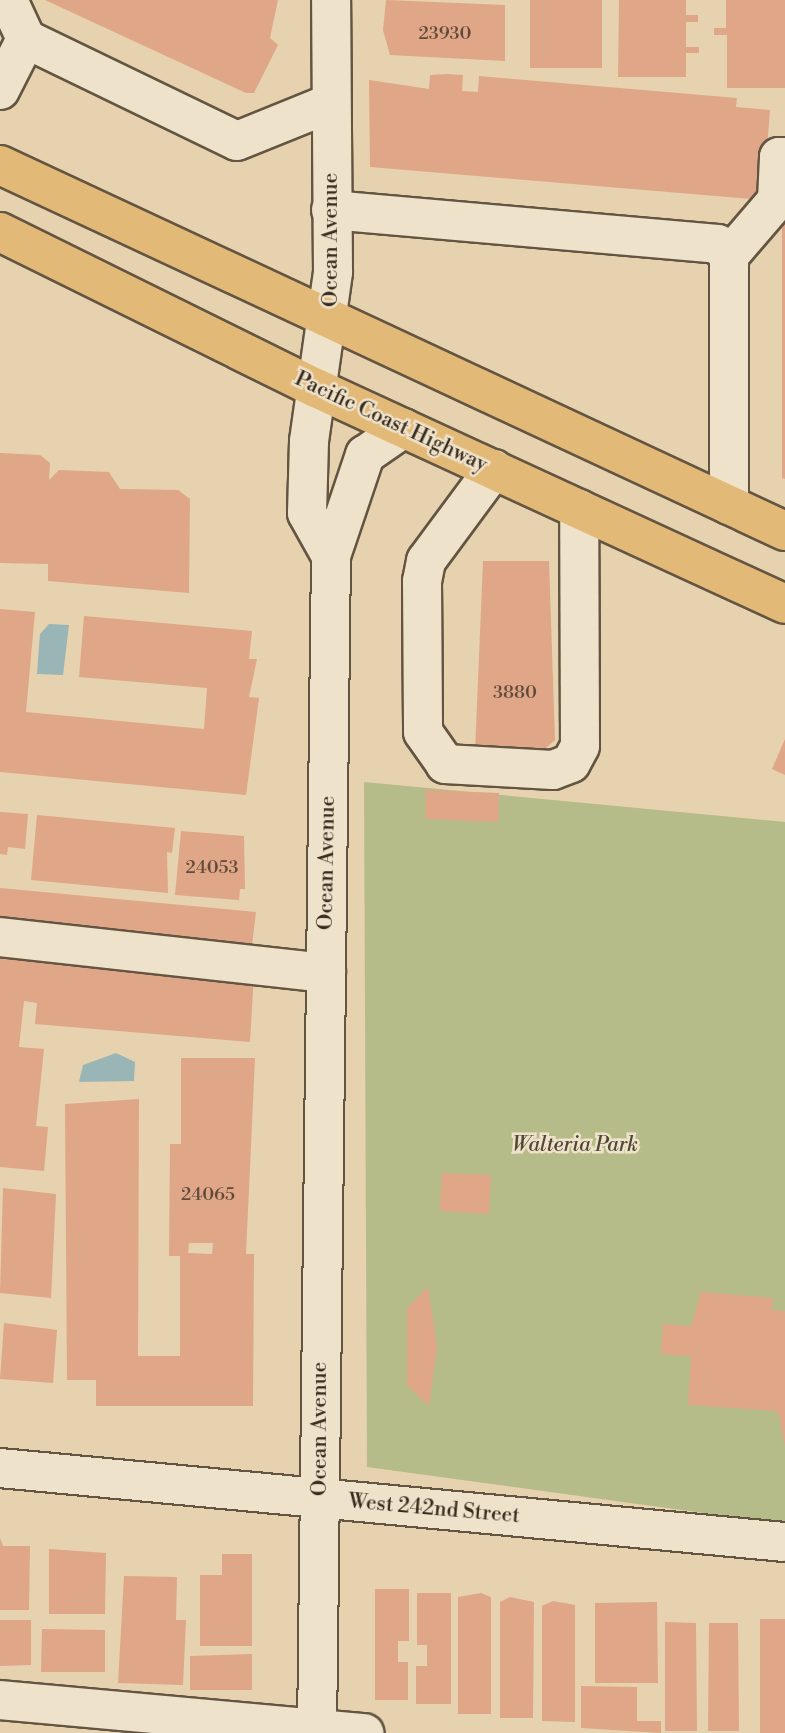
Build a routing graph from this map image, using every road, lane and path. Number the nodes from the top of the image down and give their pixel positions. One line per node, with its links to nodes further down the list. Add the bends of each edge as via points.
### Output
1 (8, 0): 3 (street)
2 (331, 0): 5 (street, Ocean Avenue)
3 (26, 39): 4 (street); 5 (street, via 237,141)
4 (0, 90)
5 (331, 103): 8 (street, Ocean Avenue)
6 (785, 157): 10 (street, via 779,157 777,200)
7 (0, 165): 11 (highway)
8 (331, 210): 10 (street, via 718,244); 11 (street, Ocean Avenue)
9 (0, 232): 12 (highway, Pacific Coast Highway)
10 (729, 256): 15 (street)
11 (330, 317): 12 (street, Ocean Avenue); 15 (highway)
12 (316, 388): 13 (highway, Pacific Coast Highway); 18 (street, Ocean Avenue, via 307,513)
13 (404, 428): 14 (highway, Pacific Coast Highway); 18 (street, via 365,455)
14 (494, 469): 16 (highway, Pacific Coast Highway); 16 (street, via 426,561 422,581 423,732 445,764 553,770 571,763 580,746)
15 (729, 505): 17 (highway)
16 (579, 509): 19 (highway, Pacific Coast Highway)
17 (785, 531)
18 (331, 556): 21 (street, Ocean Avenue)
19 (785, 604)
20 (0, 937): 21 (street)
21 (326, 973): 23 (street, Ocean Avenue)
22 (0, 1468): 23 (street, West 242nd Street)
23 (320, 1498): 24 (street, West 242nd Street); 27 (street, Ocean Avenue)
24 (785, 1542)
25 (0, 1700): 26 (street)
26 (45, 1718): 27 (street)
27 (317, 1731): 28 (street)
28 (365, 1733)

